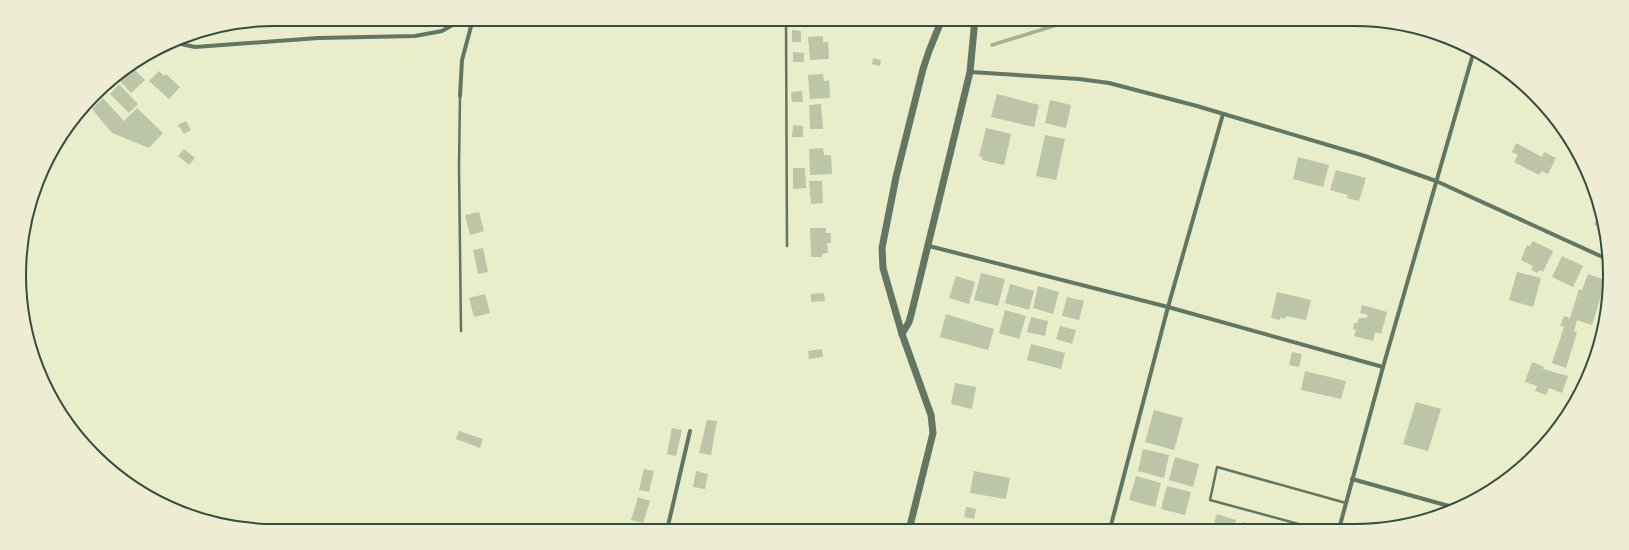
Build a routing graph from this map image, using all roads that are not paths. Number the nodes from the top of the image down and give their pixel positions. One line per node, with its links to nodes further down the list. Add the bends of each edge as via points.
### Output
1 (451, 26): 6 (street, via 442,31 415,36 318,38 195,47)
2 (471, 26): 9 (street, via 462,60)
3 (786, 26): 12 (lane)
4 (939, 26): 17 (street, via 923,69 896,177 882,248 883,268)
5 (974, 26): 8 (street)
6 (182, 44)
7 (1472, 56): 11 (street)
8 (970, 72): 10 (street, via 1109,83); 13 (street)
9 (460, 96): 16 (lane)
10 (1223, 114): 11 (street, via 1365,156); 15 (street)
11 (1436, 181): 14 (street); 18 (street)
12 (787, 246)
13 (929, 246): 15 (street); 17 (street, via 909,322)
14 (1602, 257)
15 (1168, 307): 18 (street); 25 (street)
16 (461, 331)
17 (902, 334): 24 (street, via 930,416 933,433)
18 (1383, 367): 20 (street)
19 (690, 431): 23 (street)
20 (1352, 479): 21 (street); 22 (street)
21 (1346, 503): 26 (lane, via 1217,467 1210,500); 27 (street)
22 (1447, 506)
23 (668, 524)
24 (910, 524)
25 (1111, 524)
26 (1299, 524)
27 (1340, 524)

